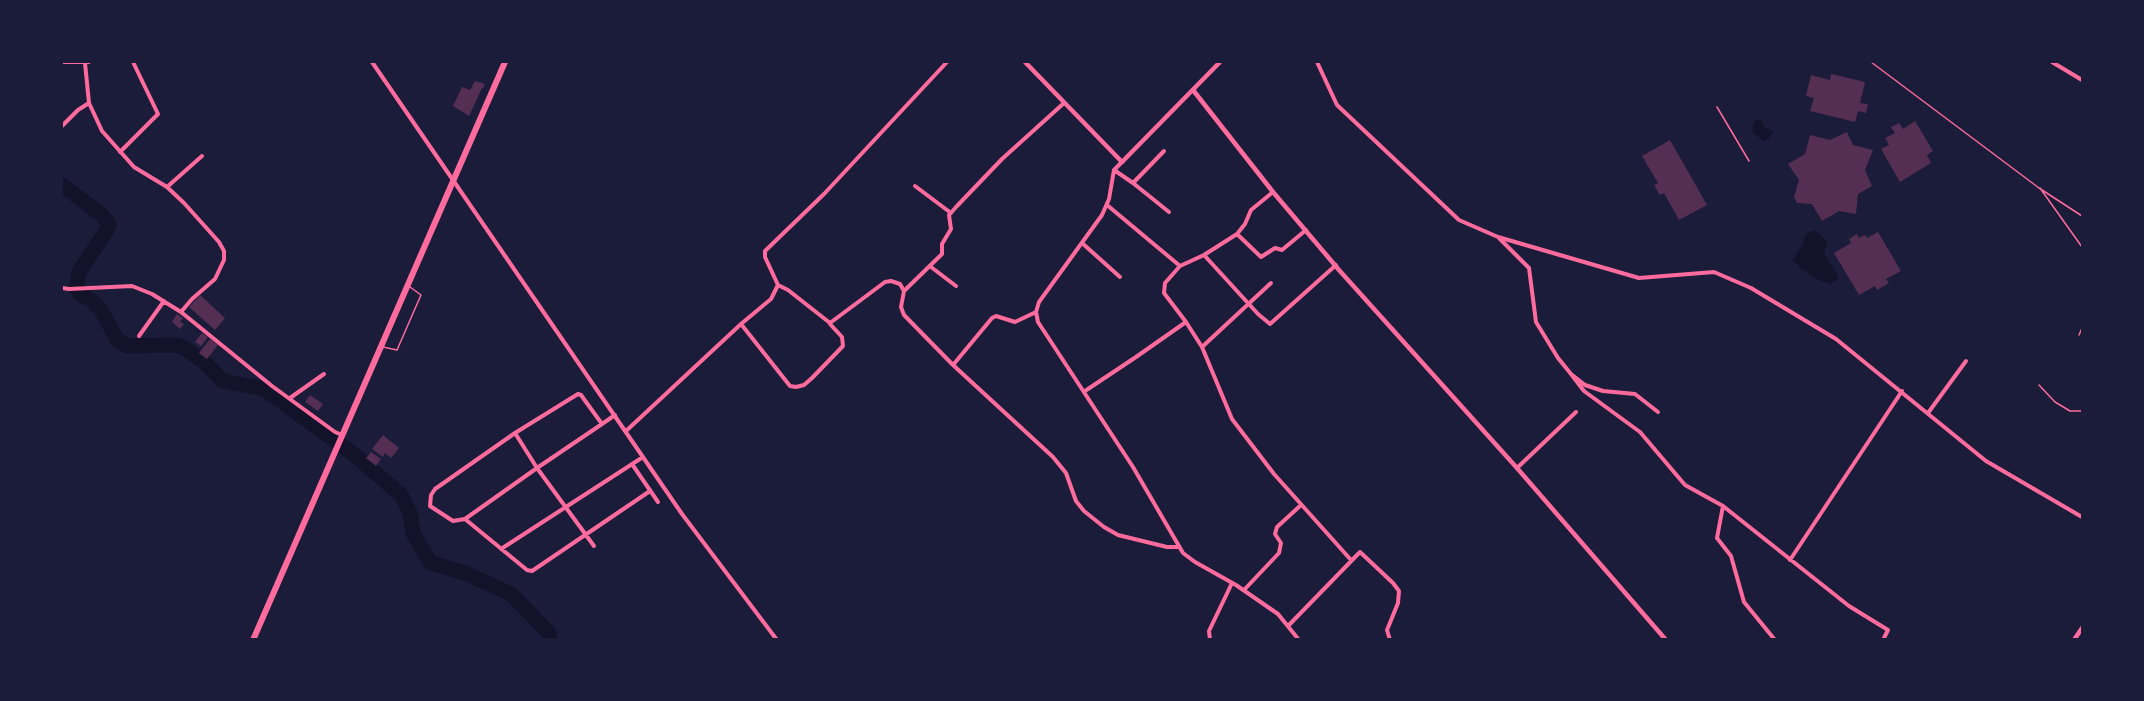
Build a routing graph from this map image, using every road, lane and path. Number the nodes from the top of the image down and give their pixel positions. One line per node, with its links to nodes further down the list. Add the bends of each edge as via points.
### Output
1 (62, 62): 2 (street)
2 (87, 62): 14 (street)
3 (133, 62): 19 (street, via 158,114)
4 (372, 62): 24 (street)
5 (505, 62): 24 (highway)
6 (947, 62): 46 (street, via 765,251)
7 (1025, 62): 15 (street)
8 (1220, 62): 13 (street)
9 (1317, 62): 36 (street, via 1337,105 1458,219)
10 (1871, 62): 28 (lane)
11 (2052, 62): 12 (street)
12 (2082, 80)
13 (1193, 90): 22 (street); 29 (street)
14 (89, 103): 17 (street); 19 (street, via 102,131)
15 (1064, 103): 22 (street); 32 (street, via 1002,159)
16 (1717, 107): 21 (lane)
17 (62, 126)
18 (1164, 151): 25 (street)
19 (120, 152): 27 (street, via 134,167)
20 (202, 156): 27 (street)
21 (1749, 161)
22 (1122, 162): 23 (street)
23 (1114, 170): 25 (street); 30 (street)
24 (453, 179): 45 (highway); 74 (street)
25 (1133, 183): 31 (street)
26 (915, 186): 32 (street)
27 (167, 187): 52 (street, via 224,250 215,279)
28 (2039, 188): 33 (lane); 38 (lane)
29 (1273, 192): 34 (street); 35 (street, via 1251,210)
30 (1107, 205): 37 (street); 42 (street)
31 (1169, 212)
32 (951, 213): 41 (street, via 951,229 942,244 943,252)
33 (2082, 216)
34 (1306, 230): 35 (street, via 1282,250 1276,248 1261,257); 40 (street)
35 (1237, 234): 39 (street)
36 (1498, 237): 65 (street, via 1530,268 1536,322); 68 (street, via 1639,278 1716,272 1751,288 1836,339)
37 (1082, 243): 43 (street); 53 (street)
38 (2082, 247)
39 (1204, 255): 42 (street); 51 (street)
40 (1336, 266): 51 (street, via 1272,324); 82 (street)
41 (931, 267): 47 (street); 49 (street)
42 (1180, 267): 54 (street, via 1163,290)
43 (1120, 277)
44 (1271, 284): 51 (street)
45 (407, 285): 60 (highway); 60 (lane, via 421,295 397,350)
46 (778, 285): 55 (street); 56 (street, via 771,299)
47 (956, 286)
48 (62, 288): 50 (street, via 132,286)
49 (904, 291): 55 (street, via 900,284 885,282); 63 (street, via 904,315)
50 (164, 301): 52 (street); 59 (street)
51 (1249, 304): 61 (street)
52 (182, 312): 69 (street)
53 (1036, 312): 63 (street, via 1015,322 992,318); 67 (street, via 1041,326)
54 (1186, 322): 61 (street); 67 (street)
55 (830, 323): 56 (street, via 842,337 843,346 804,385 796,387 790,386)
56 (741, 324): 76 (street)
57 (2082, 328): 58 (lane)
58 (2079, 334)
59 (139, 336)
60 (381, 346): 78 (highway)
61 (1202, 347): 85 (street, via 1232,419)
62 (1966, 361): 73 (street)
63 (953, 365): 92 (street, via 1053,457 1066,473 1080,506 1104,527 1126,538)
64 (324, 374): 69 (street)
65 (1571, 374): 72 (street, via 1585,385 1603,391 1635,394); 87 (street, via 1591,397 1640,432 1685,485)
66 (2038, 385): 70 (lane, via 2054,402 2070,411)
67 (1085, 391): 92 (street)
68 (1902, 391): 73 (street); 95 (street)
69 (290, 398): 78 (street)
70 (2082, 411)
71 (1576, 412): 82 (street)
72 (1658, 412)
73 (1928, 413): 88 (street, via 1986,461)
74 (615, 415): 75 (street); 76 (street)
75 (602, 424): 77 (street, via 578,394); 81 (street)
76 (626, 431): 79 (street)
77 (515, 433): 81 (street); 89 (street, via 431,495 433,509 453,521)
78 (341, 439): 100 (highway)
79 (644, 457): 80 (street); 101 (street)
80 (632, 464): 83 (street); 86 (street)
81 (537, 468): 86 (street); 89 (street)
82 (1517, 468): 105 (street)
83 (650, 492): 84 (street); 90 (street)
84 (658, 502)
85 (1301, 505): 94 (street); 97 (street, via 1277,527 1275,534 1281,543 1278,555)
86 (565, 506): 90 (street); 93 (street)
87 (1723, 506): 95 (street); 106 (street, via 1717,538 1731,556 1744,602)
88 (2082, 517)
89 (465, 519): 93 (street)
90 (585, 534): 91 (street); 93 (street, via 532,571)
91 (594, 546)
92 (1179, 547): 96 (street)
93 (501, 549)
94 (1351, 560): 98 (street); 104 (street, via 1360,552 1399,591 1387,630)
95 (1790, 560): 107 (street, via 1849,606 1888,630)
96 (1232, 583): 97 (street); 102 (street, via 1209,631)
97 (1244, 590): 98 (street)
98 (1288, 625): 103 (street)
99 (2082, 628): 108 (street)
100 (253, 639)
101 (777, 639)
102 (1210, 639)
103 (1299, 639)
104 (1390, 639)
105 (1666, 639)
106 (1775, 639)
107 (1883, 639)
108 (2074, 639)

